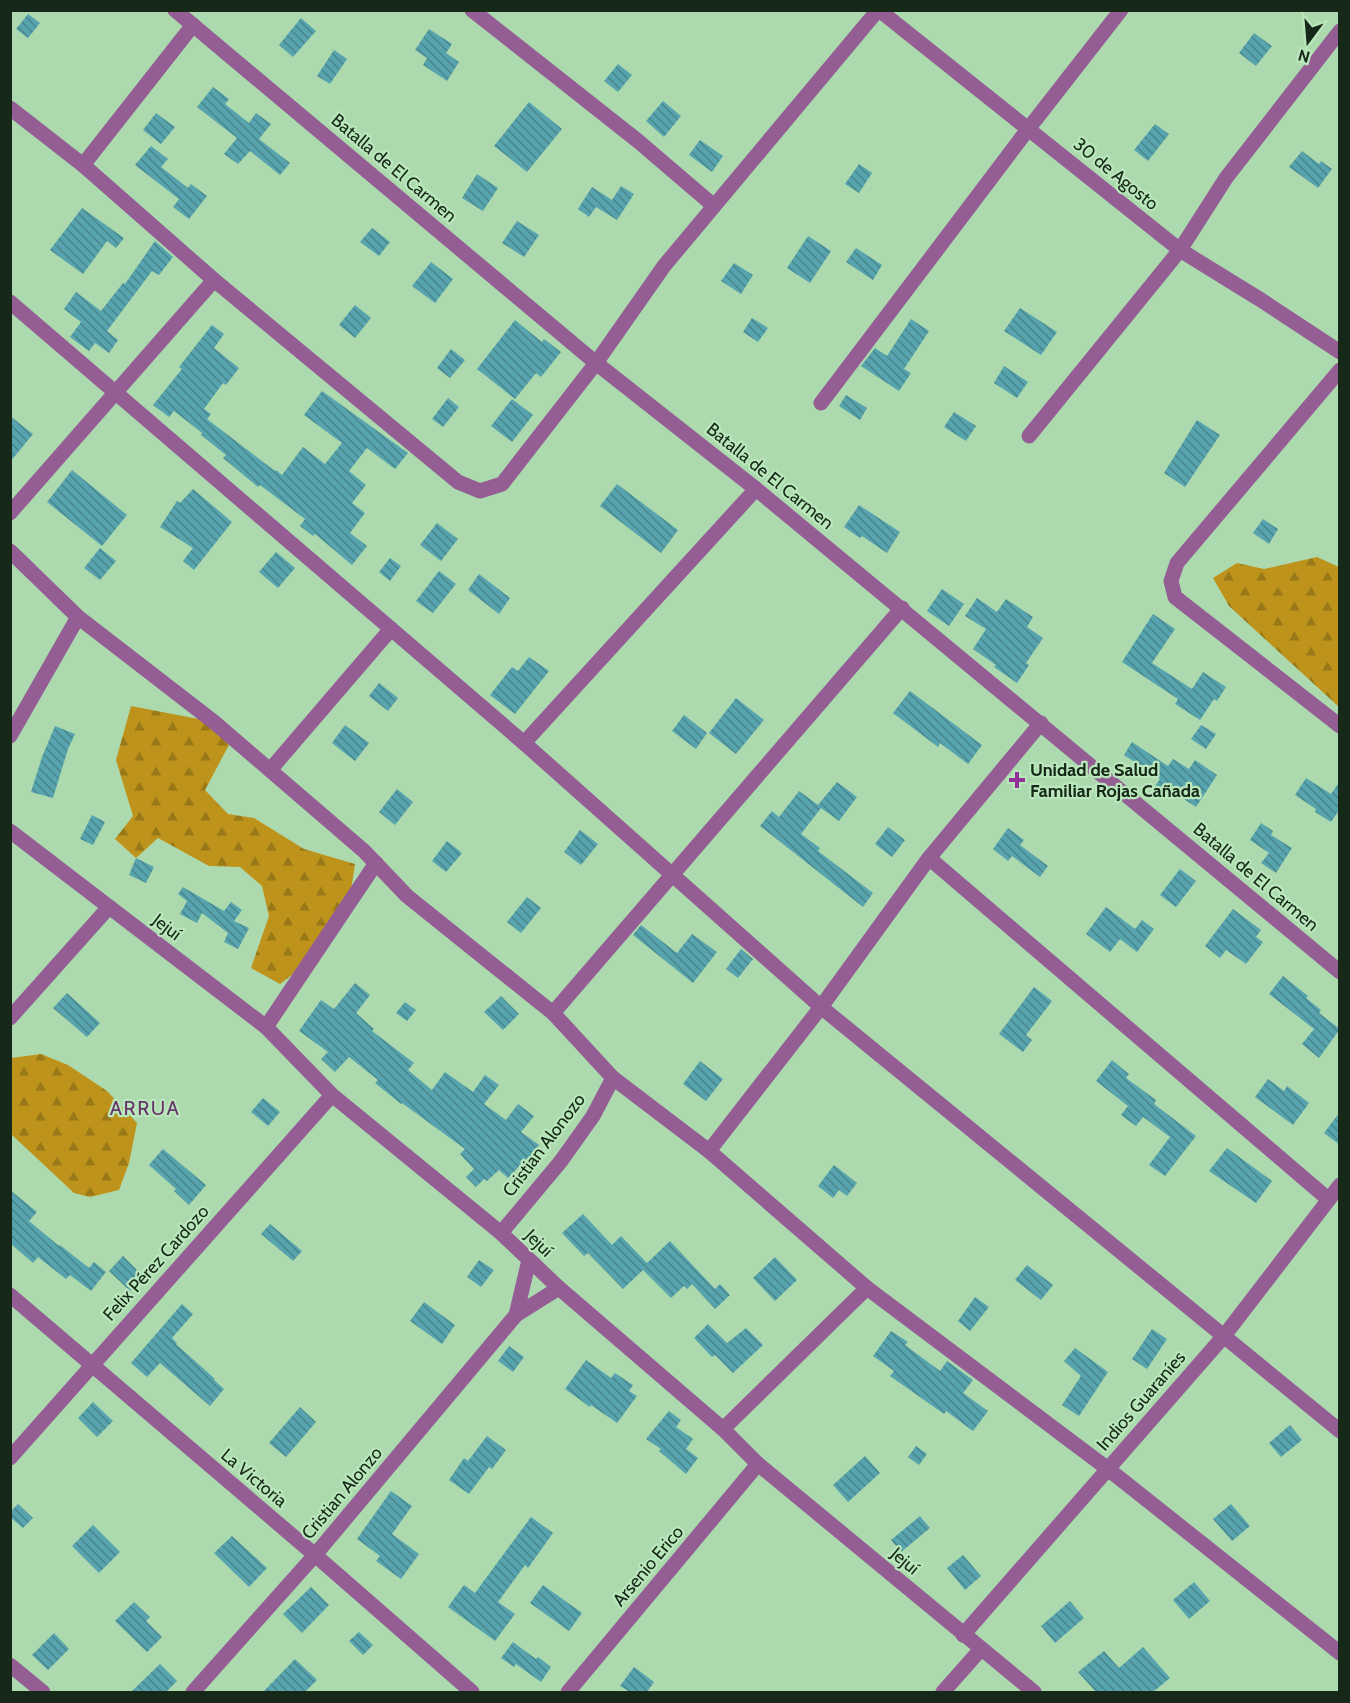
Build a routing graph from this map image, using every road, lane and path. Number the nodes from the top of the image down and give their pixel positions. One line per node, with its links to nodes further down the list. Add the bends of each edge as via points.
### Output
1 (175, 10): 5 (street, Batalla de El Carmen)
2 (472, 10): 10 (street)
3 (879, 10): 8 (street, 30 de Agosto); 10 (street)
4 (1121, 10): 8 (street)
5 (193, 25): 9 (street); 15 (street, Batalla de El Carmen)
6 (1340, 31): 11 (street, via 1226,178)
7 (10, 108): 9 (street)
8 (1029, 128): 11 (street, 30 de Agosto); 18 (street)
9 (82, 165): 12 (street)
10 (714, 206): 15 (street, via 664,266)
11 (1180, 250): 14 (street, 30 de Agosto); 19 (street)
12 (214, 280): 15 (street, via 458,482 480,492 502,484); 17 (street)
13 (10, 302): 17 (street)
14 (1340, 352)
15 (596, 363): 20 (street, Batalla de El Carmen)
16 (1340, 370): 27 (street, via 1177,563 1171,581 1175,597)
17 (116, 392): 21 (street); 25 (street)
18 (821, 404)
19 (1029, 436)
20 (756, 489): 23 (street, Batalla de El Carmen); 29 (street)
21 (10, 513)
22 (10, 551): 24 (street)
23 (902, 608): 26 (street, Batalla de El Carmen); 34 (street)
24 (78, 617): 28 (street); 30 (street)
25 (391, 629): 29 (street); 30 (street)
26 (1041, 723): 32 (street); 36 (street, Batalla de El Carmen)
27 (1340, 726)
28 (10, 736)
29 (524, 743): 34 (street)
30 (270, 770): 33 (street)
31 (10, 831): 35 (street, Jejuí)
32 (929, 858): 37 (street); 45 (street)
33 (376, 863): 38 (street, via 407,896); 40 (street)
34 (672, 875): 37 (street); 38 (street)
35 (109, 908): 39 (street); 40 (street, Jejuí)
36 (1340, 972)
37 (821, 1007): 43 (street); 52 (street)
38 (553, 1013): 41 (street)
39 (10, 1018)
40 (266, 1027): 42 (street, Jejuí)
41 (613, 1078): 43 (street); 46 (street, Cristian Alonozo, via 594,1116)
42 (332, 1095): 46 (street, Jejuí); 53 (street, Felix Pérez Cardozo)
43 (710, 1151): 49 (street)
44 (1340, 1185): 45 (street, Indios Guaraníes)
45 (1328, 1199): 52 (street, Indios Guaraníes)
46 (501, 1233): 47 (street, Jejuí)
47 (529, 1260): 48 (street, Jejuí); 51 (street, Cristian Alonzo)
48 (558, 1288): 51 (street, Cristian Alonzo); 54 (street, Jejuí)
49 (867, 1288): 54 (street); 58 (street)
50 (10, 1295): 53 (street, La Victoria)
51 (516, 1315): 59 (street, Cristian Alonzo)
52 (1224, 1336): 55 (street); 58 (street, Indios Guaraníes)
53 (91, 1366): 56 (street, Felix Pérez Cardozo); 59 (street, La Victoria)
54 (723, 1429): 57 (street, Jejuí)
55 (1340, 1431)
56 (10, 1458)
57 (758, 1464): 60 (street, Jejuí); 67 (street, Arsenio Erico)
58 (1108, 1469): 60 (street, Indios Guaraníes); 62 (street)
59 (315, 1555): 65 (street, Cristian Alonzo); 66 (street, La Victoria)
60 (963, 1635): 61 (street, Jejuí)
61 (981, 1649): 68 (street); 69 (street, Jejuí)
62 (1340, 1653)
63 (10, 1665): 64 (street)
64 (43, 1692)
65 (193, 1692)
66 (472, 1692)
67 (568, 1692)
68 (943, 1692)
69 (1034, 1692)

